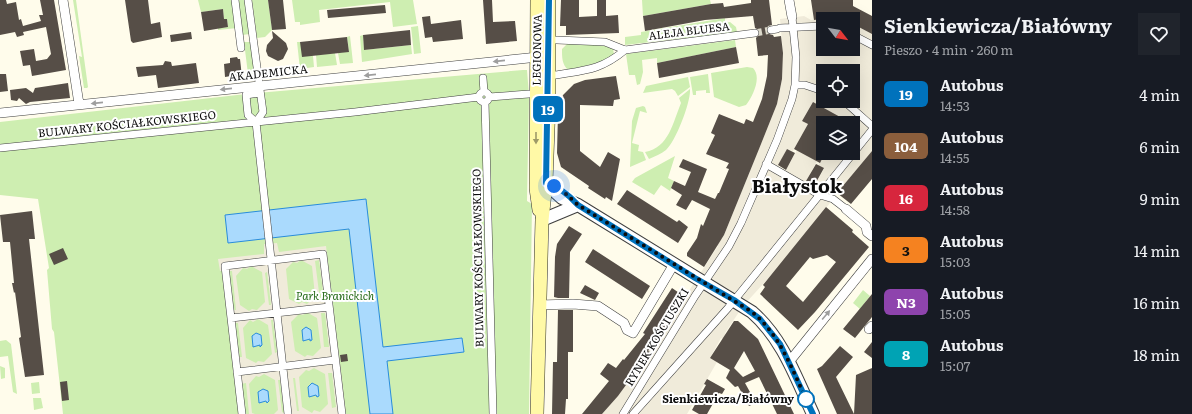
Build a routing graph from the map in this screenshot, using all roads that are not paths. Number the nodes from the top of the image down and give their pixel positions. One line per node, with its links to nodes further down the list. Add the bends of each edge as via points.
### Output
1 (63, 0): 25 (street)
2 (235, 0): 15 (street)
3 (248, 0): 21 (street)
4 (537, 0): 17 (main road, LEGIONOWA)
5 (549, 0): 33 (main road, LEGIONOWA)
6 (789, 0): 7 (street)
7 (792, 17): 9 (street, RYNEK KOŚCIUSZKI)
8 (816, 26): 9 (street)
9 (793, 27): 10 (street); 20 (street, RYNEK KOŚCIUSZKI)
10 (776, 29)
11 (755, 33): 16 (street, ALEJA BLUESA)
12 (860, 39): 14 (street)
13 (557, 40): 16 (street, via 605,42)
14 (872, 45)
15 (241, 48)
16 (625, 50): 18 (street, via 597,68)
17 (538, 57): 21 (street, AKADEMICKA, one-way to 21); 33 (main road, LEGIONOWA, one-way to 33)
18 (556, 75)
19 (483, 78): 24 (street, BULWARY KOŚCIAŁKOWSKIEGO)
20 (795, 84): 22 (street); 32 (street, RYNEK KOŚCIUSZKI, via 785,120)
21 (260, 89): 25 (street, AKADEMICKA, one-way to 25); 28 (street, via 263,112); 28 (street, via 246,95 248,115)
22 (816, 89)
23 (528, 94): 24 (street, BULWARY KOŚCIAŁKOWSKIEGO)
24 (484, 97): 28 (street, BULWARY KOŚCIAŁKOWSKIEGO); 55 (street, BULWARY KOŚCIAŁKOWSKIEGO)
25 (79, 104): 27 (street, AKADEMICKA)
26 (852, 108): 29 (street)
27 (0, 112)
28 (256, 122): 31 (street, BULWARY KOŚCIAŁKOWSKIEGO); 40 (street)
29 (872, 126)
30 (872, 130): 34 (street)
31 (0, 148)
32 (766, 164): 34 (street); 42 (street, RYNEK KOŚCIUSZKI, via 732,240)
33 (541, 179): 35 (street, via 565,193); 37 (main road, LEGIONOWA, via 537,201)
34 (820, 195): 36 (street, via 833,199); 43 (street)
35 (578, 205): 37 (street); 41 (street)
36 (846, 209): 38 (street, via 866,226 867,232)
37 (542, 220): 44 (main road, LEGIONOWA)
38 (872, 236)
39 (872, 259): 49 (street, one-way to 39)
40 (272, 260): 45 (street, via 323,254); 46 (street); 47 (street, via 225,266)
41 (674, 264): 42 (street); 44 (street, via 633,333 627,330 624,323 598,306)
42 (704, 282): 43 (street); 57 (street, RYNEK KOŚCIUSZKI)
43 (734, 300): 49 (street, via 767,326); 58 (street)
44 (539, 305): 56 (main road, LEGIONOWA)
45 (329, 307): 46 (street); 48 (street)
46 (278, 312): 47 (street); 50 (street)
47 (231, 318): 51 (street)
48 (335, 360): 50 (street); 54 (street)
49 (789, 362): 59 (street)
50 (283, 366): 51 (street); 53 (street)
51 (237, 372): 52 (street)
52 (242, 414)
53 (288, 414)
54 (342, 414)
55 (493, 414)
56 (538, 414)
57 (623, 414)
58 (633, 414)
59 (813, 414)

